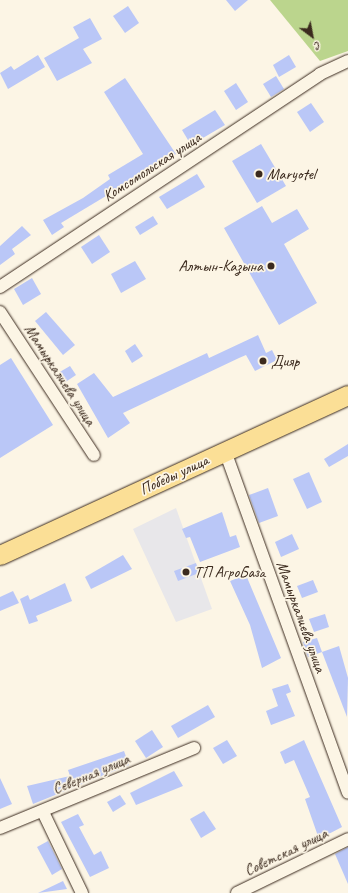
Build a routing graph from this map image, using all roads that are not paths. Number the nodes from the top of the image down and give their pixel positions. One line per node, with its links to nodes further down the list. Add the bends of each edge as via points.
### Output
1 (348, 61): 2 (street, Комсомольская улица, via 320,74)
2 (0, 287)
3 (0, 312): 6 (street, Мамыркалиева улица)
4 (348, 395): 5 (main road, Победы улица)
5 (225, 451): 7 (main road, Победы улица); 9 (street, Мамыркалиева улица)
6 (94, 455)
7 (0, 555)
8 (194, 748): 10 (street, Северная улица)
9 (348, 794)
10 (43, 812): 11 (street, Северная улица); 13 (street)
11 (0, 828)
12 (348, 839): 14 (street, Советская улица)
13 (82, 893)
14 (237, 893)

